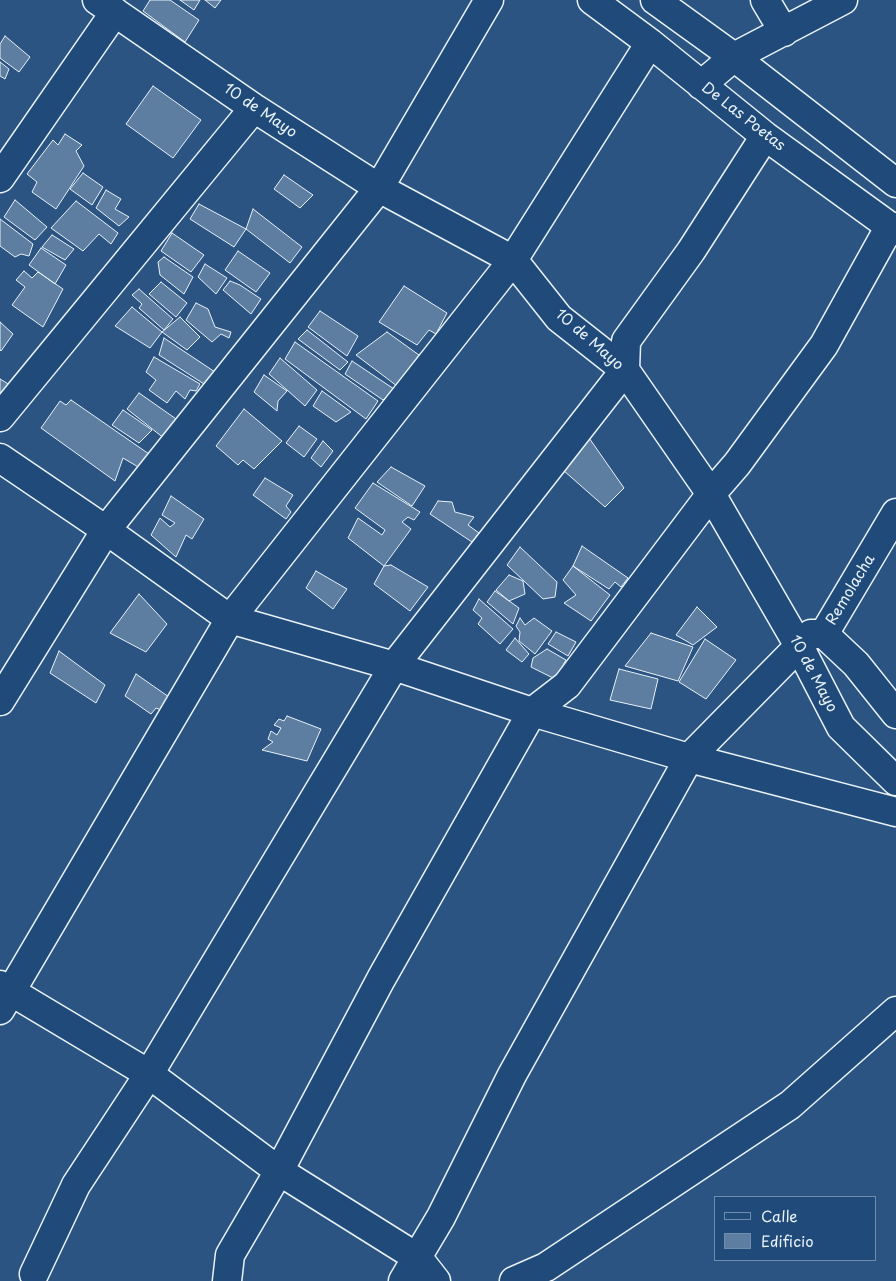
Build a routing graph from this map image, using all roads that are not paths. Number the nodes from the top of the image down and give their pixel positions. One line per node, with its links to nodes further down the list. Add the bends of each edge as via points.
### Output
1 (488, 0): 15 (street)
2 (592, 0): 8 (street, De Las Poetas)
3 (655, 0): 9 (street)
4 (765, 0): 7 (street)
5 (843, 0): 7 (street)
6 (106, 6): 11 (street, 10 de Mayo); 13 (street)
7 (784, 32): 9 (street)
8 (650, 43): 10 (street, De Las Poetas); 17 (street)
9 (734, 58): 10 (street); 14 (street)
10 (701, 85): 12 (street, De Las Poetas)
11 (254, 108): 15 (street, 10 de Mayo); 19 (street)
12 (765, 136): 16 (street, De Las Poetas); 18 (street, via 691,251 626,341)
13 (0, 178)
14 (896, 183)
15 (379, 188): 17 (street, 10 de Mayo); 23 (street)
16 (893, 228): 21 (street, via 824,346)
17 (513, 260): 18 (street, 10 de Mayo, via 559,318); 24 (street)
18 (624, 370): 21 (street, 10 de Mayo); 27 (street)
19 (0, 417)
20 (0, 458): 23 (street)
21 (712, 494): 26 (street, 10 de Mayo); 29 (street, via 567,685)
22 (896, 513): 25 (street, Remolacha)
23 (106, 530): 24 (street); 28 (street)
24 (230, 620): 27 (street); 34 (street)
25 (824, 634): 26 (street, Remolacha, via 811,634); 30 (street, via 856,664)
26 (799, 646): 31 (street, Remolacha); 32 (street, 10 de Mayo, via 841,727)
27 (394, 666): 29 (street); 36 (street)
28 (0, 702)
29 (532, 712): 31 (street); 37 (street, via 381,979)
30 (896, 714)
31 (689, 758): 33 (street); 38 (street, Remolacha, via 512,1075)
32 (896, 780)
33 (896, 812)
34 (3, 996): 36 (street)
35 (896, 1011): 43 (street, via 790,1105 546,1267)
36 (149, 1074): 37 (street); 39 (street, via 76,1185)
37 (279, 1171): 38 (street); 40 (street, via 230,1255)
38 (418, 1258): 41 (street, Remolacha); 42 (street)
39 (34, 1274)
40 (227, 1281)
41 (403, 1281)
42 (436, 1281)
43 (514, 1281)

